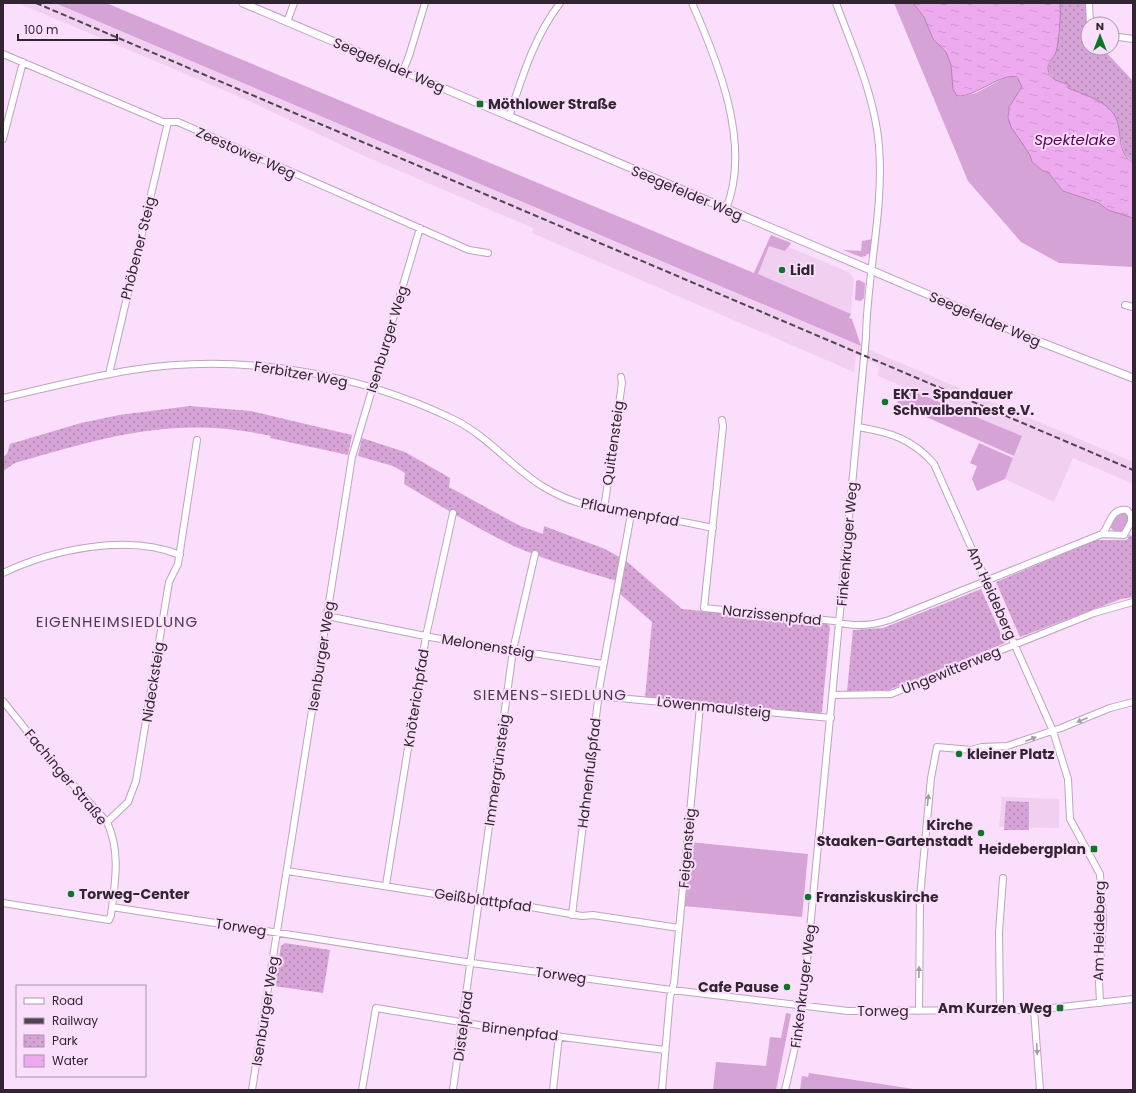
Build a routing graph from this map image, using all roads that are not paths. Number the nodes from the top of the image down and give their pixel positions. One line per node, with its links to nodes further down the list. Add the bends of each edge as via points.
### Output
1 (243, 3): 9 (street, Seegefelder Weg)
2 (294, 3): 9 (street)
3 (425, 3): 14 (street)
4 (560, 3): 15 (street, via 546,23 532,51)
5 (692, 3): 18 (street, via 713,56 732,123 735,172)
6 (836, 3): 21 (street, Finkenkruger Weg, via 867,89 877,134 880,198)
7 (1088, 3): 8 (street)
8 (1089, 16)
9 (287, 22): 14 (street, Seegefelder Weg)
10 (1120, 37): 11 (street)
11 (1133, 39)
12 (3, 54): 13 (street, Zeestower Weg)
13 (23, 62): 16 (street, Zeestower Weg, via 156,120); 17 (street)
14 (403, 71): 15 (street, Seegefelder Weg)
15 (509, 116): 18 (street, Seegefelder Weg)
16 (168, 122): 19 (street, Zeestower Weg, via 178,122); 24 (street, Phöbener Steig)
17 (3, 139)
18 (726, 209): 21 (street, Seegefelder Weg)
19 (420, 228): 20 (street, Zeestower Weg, via 469,250); 27 (street, Isenburger Weg)
20 (488, 253)
21 (872, 271): 26 (street, Seegefelder Weg, via 1075,357); 30 (street, Finkenkruger Weg)
22 (1125, 305): 23 (street)
23 (1133, 307)
24 (109, 374): 27 (street, Ferbitzer Weg, via 153,367 243,364 294,370); 28 (street, Ferbitzer Weg)
25 (621, 377): 33 (street, Quittensteig)
26 (1133, 378)
27 (372, 388): 32 (street, Ferbitzer Weg, via 458,421 530,478); 43 (street, Isenburger Weg, via 352,457)
28 (3, 398)
29 (722, 420): 36 (street)
30 (858, 427): 41 (street, Am Heideberg, via 894,434 924,452 939,473); 44 (street, Finkenkruger Weg)
31 (196, 440): 39 (street, Nidecksteig)
32 (550, 490): 33 (street, Pflaumenpfad, via 581,505)
33 (604, 509): 35 (street, Pflaumenpfad)
34 (453, 513): 45 (street, Knöterichpfad)
35 (631, 514): 36 (street, Pflaumenpfad); 48 (street, Hahnenfußpfad)
36 (713, 528): 44 (street, Narzissenpfad, via 704,608)
37 (1102, 534): 37 (street, via 1124,534 1131,522 1131,515 1127,510 1116,511); 41 (street)
38 (535, 554): 47 (street, Immergrünsteig)
39 (180, 555): 40 (street, via 165,549 139,546 90,547 43,558); 56 (street, Nidecksteig, via 169,582 136,782 128,802)
40 (3, 574)
41 (987, 580): 44 (street, via 881,623); 46 (street, Am Heideberg)
42 (1133, 602): 46 (street, Ungewitterweg, via 1094,613)
43 (327, 616): 45 (street, Melonensteig); 57 (street, Isenburger Weg)
44 (840, 623): 49 (street, Finkenkruger Weg)
45 (426, 636): 47 (street, Melonensteig); 59 (street, Knöterichpfad)
46 (1015, 644): 49 (street, Ungewitterweg, via 891,694); 55 (street, Am Heideberg)
47 (513, 650): 48 (street, Melonensteig); 60 (street, Immergrünsteig)
48 (603, 664): 50 (street, Hahnenfußpfad)
49 (833, 695): 54 (street, Finkenkruger Weg)
50 (598, 696): 53 (street, Löwenmaulsteig); 63 (street, Hahnenfußpfad)
51 (3, 701): 56 (street, Fachinger Straße)
52 (1133, 702): 55 (street, one-way to 55, via 1110,708)
53 (700, 706): 54 (street, Löwenmaulsteig); 64 (street, Feigensteig)
54 (831, 718): 70 (street, Finkenkruger Weg)
55 (1053, 731): 69 (street, Am Heideberg, via 1066,773 1070,819 1094,860 1102,884); 72 (street, one-way to 55, via 920,897 931,778 937,747 971,750 1011,746)
56 (107, 822): 62 (street, Fachinger Straße, via 116,852 117,866)
57 (287, 871): 59 (street, Geißblattpfad); 65 (street, Isenburger Weg)
58 (1002, 878): 73 (street, via 999,932)
59 (386, 885): 60 (street, Geißblattpfad)
60 (480, 901): 63 (street, Geißblattpfad); 66 (street, Immergrünsteig)
61 (3, 903): 62 (street, via 109,920)
62 (112, 907): 65 (street, Torweg)
63 (572, 915): 64 (street, Geißblattpfad, via 593,915)
64 (679, 928): 67 (street, Feigensteig)
65 (277, 933): 66 (street, Torweg); 77 (street, Isenburger Weg)
66 (472, 963): 67 (street, Torweg); 74 (street, Distelpfad)
67 (672, 990): 70 (street, Torweg); 76 (street, Feigensteig)
68 (1133, 999): 69 (street, Torweg)
69 (1100, 1003): 71 (street, Torweg)
70 (802, 1006): 72 (street, Torweg, via 848,1011); 82 (street, Finkenkruger Weg)
71 (1034, 1010): 73 (street, Torweg); 83 (street, one-way to 83)
72 (919, 1011): 73 (street, Torweg)
73 (1000, 1011)
74 (463, 1023): 75 (street, Birnenpfad); 78 (street, Birnenpfad, via 376,1008); 79 (street, Distelpfad)
75 (559, 1036): 76 (street, Birnenpfad); 80 (street)
76 (665, 1050): 81 (street, Feigensteig)
77 (252, 1090)
78 (362, 1090)
79 (453, 1090)
80 (553, 1090)
81 (662, 1090)
82 (785, 1090)
83 (1040, 1090)

